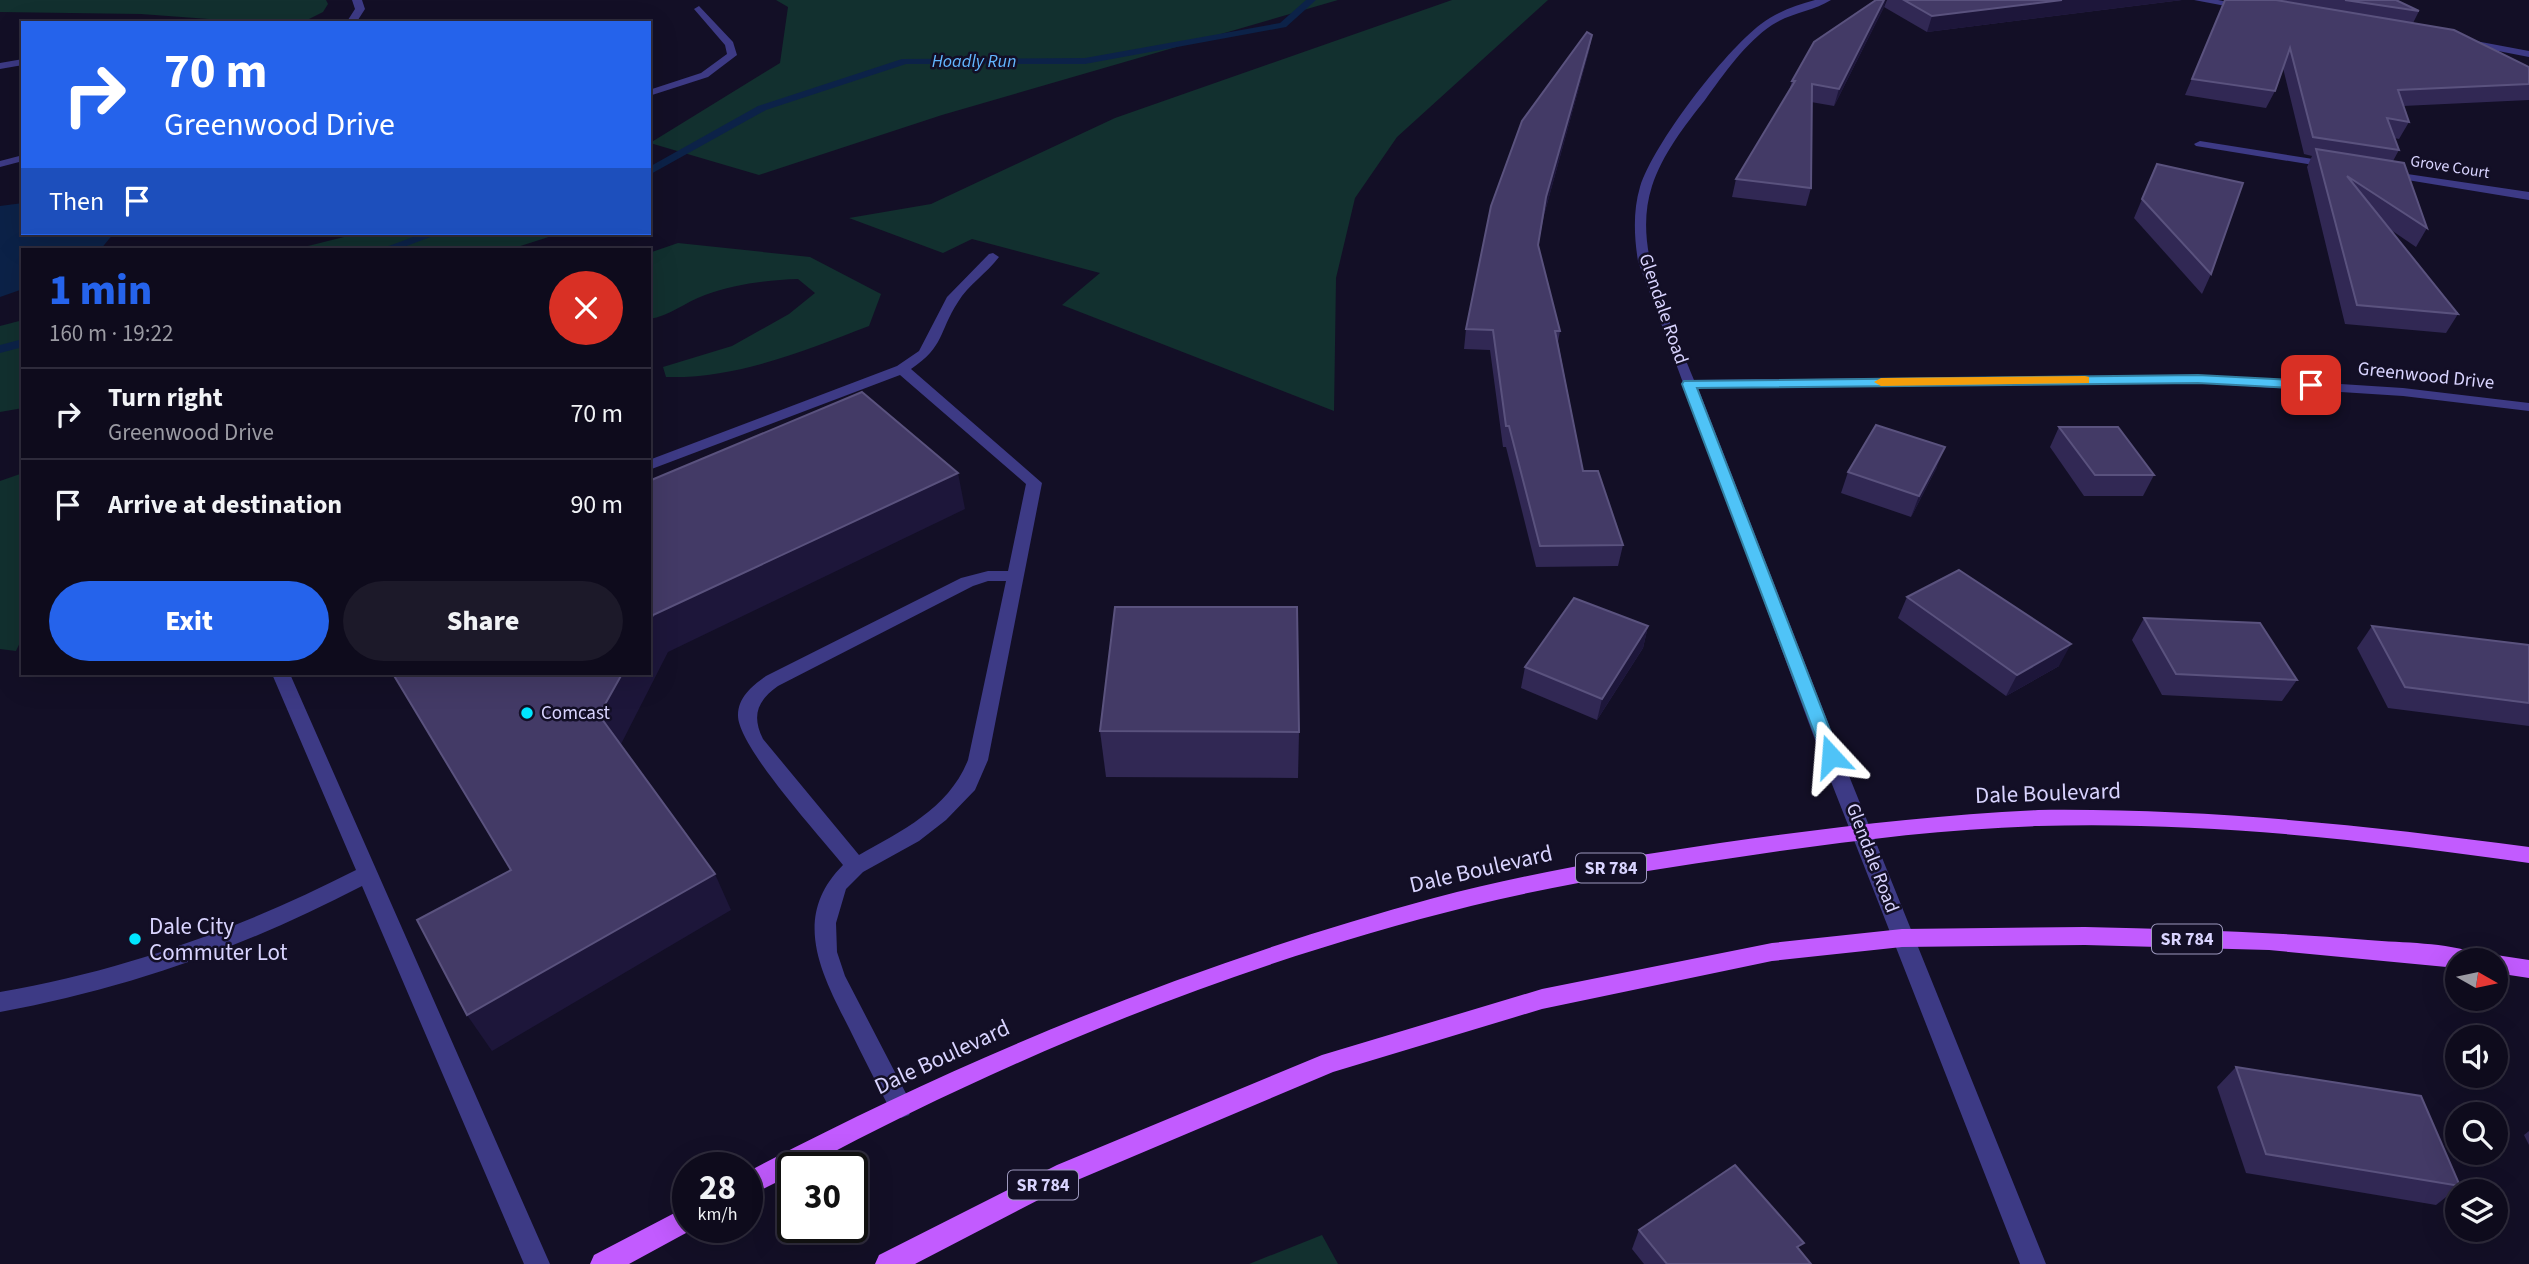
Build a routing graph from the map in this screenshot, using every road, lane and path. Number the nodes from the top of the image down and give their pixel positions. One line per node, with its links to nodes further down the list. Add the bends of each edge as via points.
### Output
1 (357, 0): 6 (street, via 360,9)
2 (1826, 0): 20 (street, Glendale Road, via 1783,15 1744,43 1664,150 1646,185 1641,249)
3 (2199, 0): 4 (street)
4 (2258, 8)
5 (699, 9): 11 (street, via 730,44 732,55 722,66)
6 (352, 21)
7 (2452, 40): 8 (street)
8 (2529, 54)
9 (21, 62): 10 (street)
10 (0, 66)
11 (651, 92)
12 (2200, 144): 15 (street)
13 (21, 159): 14 (street)
14 (0, 164)
15 (2351, 168)
16 (2378, 172): 17 (street, Grove Court)
17 (2529, 196)
18 (993, 257): 19 (street, via 953,300 924,354)
19 (902, 369): 22 (street); 23 (street, via 1034,483)
20 (1689, 384): 21 (street, Greenwood Drive, via 2198,379 2403,392); 25 (street, Glendale Road)
21 (2529, 407)
22 (651, 464)
23 (1015, 576): 27 (street, via 978,760 968,785 912,835); 27 (street, via 967,582 772,681 750,701 745,716 756,743)
24 (281, 675): 28 (street)
25 (1862, 832): 26 (main road, Dale Boulevard / SR 784, via 2043,818 2183,819 2425,840); 29 (street, Glendale Road); 34 (main road, Dale Boulevard / SR 784, via 1617,867 1437,906 1253,960 1020,1050)
26 (2529, 855)
27 (856, 866): 34 (street, via 837,885 825,923 826,952 834,977)
28 (368, 873): 33 (street, via 312,904 210,948 103,981); 37 (street)
29 (1902, 938): 30 (main road, SR 784, via 2269,941); 39 (main road, SR 784, via 1772,952 1542,999 1330,1062 1066,1173); 40 (street, Glendale Road)
30 (2445, 958)
31 (2508, 966): 32 (main road)
32 (2529, 969)
33 (0, 1003)
34 (901, 1107): 35 (main road, Dale Boulevard / SR 784)
35 (763, 1177)
36 (672, 1227): 38 (main road)
37 (537, 1264)
38 (603, 1264)
39 (888, 1264)
40 (2033, 1264)

